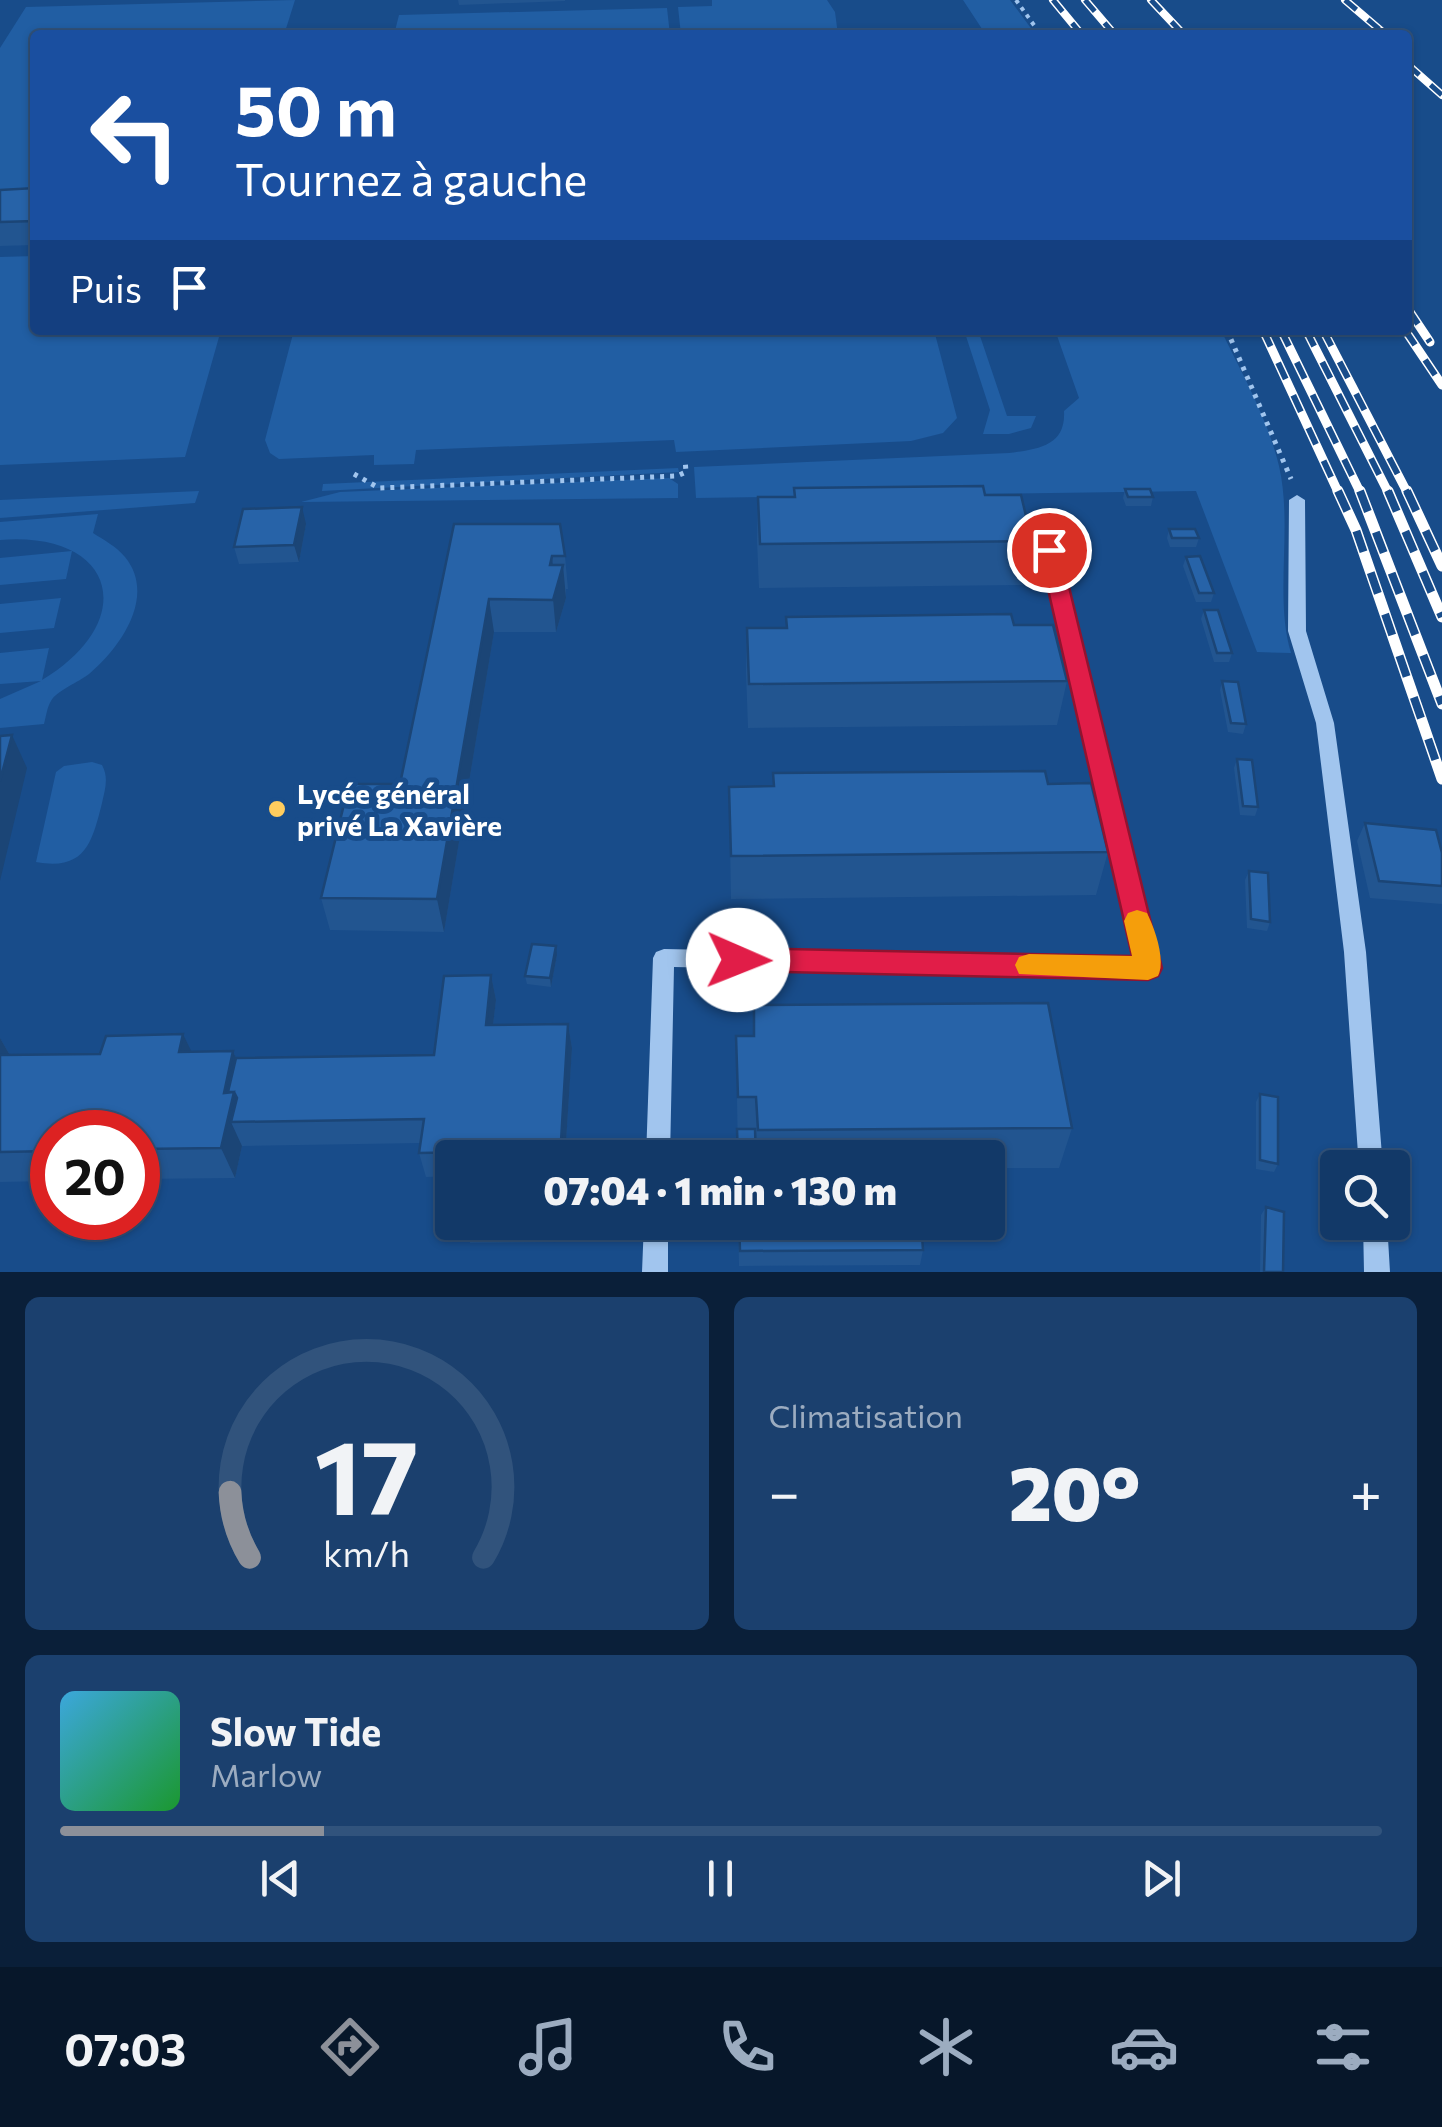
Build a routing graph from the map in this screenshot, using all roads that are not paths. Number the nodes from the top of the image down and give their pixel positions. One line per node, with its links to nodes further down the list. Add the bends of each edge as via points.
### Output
1 (1297, 500): 4 (lane, via 1297,630 1325,723 1355,952)
2 (1049, 550): 3 (lane, via 1148,968 664,958)
3 (659, 1140)
4 (1369, 1150)
5 (656, 1240): 7 (lane)
6 (1375, 1240): 8 (lane)
7 (655, 1272)
8 (1377, 1272)

